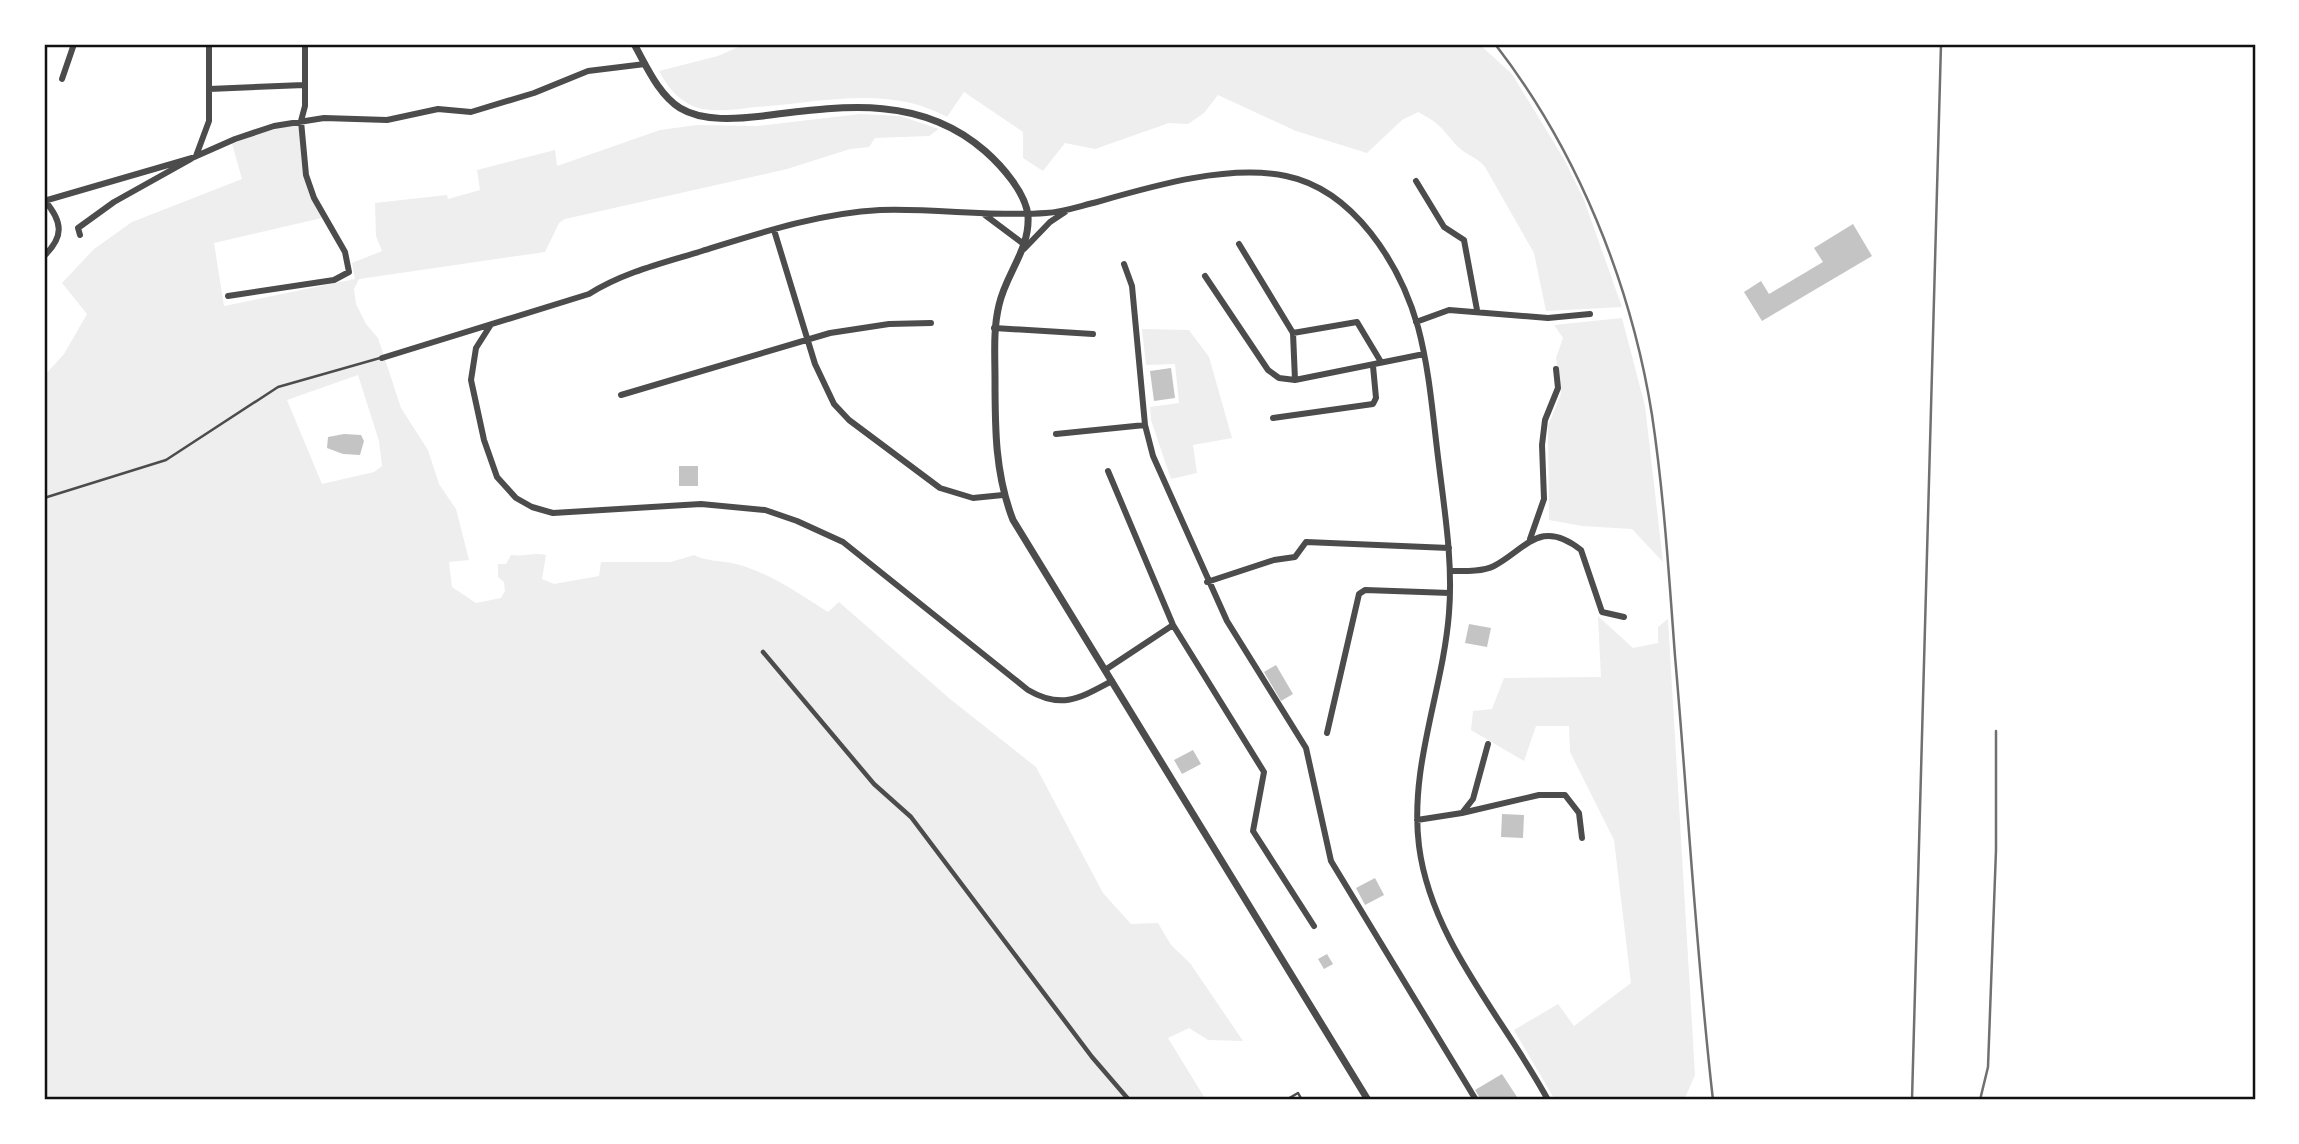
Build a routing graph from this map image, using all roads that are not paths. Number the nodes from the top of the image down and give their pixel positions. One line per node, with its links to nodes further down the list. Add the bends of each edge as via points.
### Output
1 (74, 44): 6 (street)
2 (209, 44): 8 (street)
3 (305, 44): 7 (street)
4 (634, 44): 5 (street)
5 (645, 64): 9 (street, via 588,71 471,112 438,109 387,120); 15 (street, via 672,102 697,115 750,117 875,106 912,111 942,122 986,152 1025,202)
6 (62, 79)
7 (304, 85): 8 (street); 9 (street)
8 (209, 89): 10 (street, via 208,127)
9 (301, 121): 10 (street, via 252,133); 23 (street, via 308,184 343,247 349,272 334,280)
10 (194, 157): 12 (street); 17 (street, via 106,207 80,227)
11 (1416, 181): 24 (street, via 1444,227 1464,240)
12 (44, 201): 20 (street, via 61,227 56,243)
13 (1067, 211): 15 (street); 19 (street); 26 (street, via 1226,174 1288,176 1322,190 1367,229 1395,272)
14 (983, 214): 15 (street); 16 (street, via 875,210); 19 (street)
15 (1028, 214): 19 (street)
16 (774, 230): 28 (street, via 616,278 589,294); 32 (street)
17 (80, 234)
18 (1240, 244): 30 (street)
19 (1025, 247): 29 (street, via 999,302)
20 (44, 257)
21 (1124, 264): 41 (street, via 1137,323)
22 (1205, 276): 38 (street, via 1269,370 1279,378)
23 (228, 296)
24 (1477, 310): 25 (street, via 1548,318); 26 (street, via 1449,310)
25 (1590, 314)
26 (1416, 322): 33 (street)
27 (932, 323): 32 (street, via 857,328)
28 (492, 325): 34 (street); 55 (street, via 483,334 472,363 474,397 497,477 524,502 553,513 701,504 765,510 843,542 1044,699 1070,700)
29 (994, 328): 31 (street); 44 (street, via 995,427)
30 (1293, 333): 35 (street, via 1357,322); 38 (street)
31 (1093, 334)
32 (809, 339): 39 (street); 44 (street, via 825,389 849,420 940,488 974,498)
33 (1424, 354): 35 (street); 47 (street)
34 (382, 358): 45 (lane, via 278,387 166,460)
35 (1381, 362): 36 (street)
36 (1373, 366): 38 (street); 40 (street, via 1373,404)
37 (1556, 369): 46 (street, via 1558,388 1545,420 1544,499)
38 (1296, 380)
39 (621, 395)
40 (1273, 418)
41 (1145, 425): 42 (street); 49 (street, via 1153,456)
42 (1056, 434)
43 (1108, 471): 52 (street)
44 (1003, 495): 54 (street, via 1013,520)
45 (44, 498)
46 (1530, 539): 48 (street, via 1492,568); 51 (street, via 1560,539 1581,550 1602,612)
47 (1449, 548): 48 (street); 49 (street, via 1306,542 1295,557)
48 (1450, 571): 50 (street)
49 (1207, 582): 66 (street, via 1306,748 1331,861)
50 (1450, 593): 56 (street, via 1365,590 1359,594); 59 (street, via 1422,757)
51 (1624, 617)
52 (1173, 625): 54 (street); 61 (street, via 1264,772 1253,831)
53 (763, 652): 62 (street, via 874,784 911,817)
54 (1105, 670): 55 (street)
55 (1112, 681): 65 (street)
56 (1327, 733)
57 (1488, 744): 58 (street, via 1473,799)
58 (1462, 813): 59 (street); 60 (street, via 1539,795 1565,794 1579,813)
59 (1417, 820): 67 (street, via 1424,874 1447,936)
60 (1582, 838)
61 (1314, 926)
62 (1129, 1100)
63 (1286, 1100): 64 (lane, via 1297,1093)
64 (1302, 1100)
65 (1368, 1100)
66 (1476, 1100)
67 (1548, 1100)

